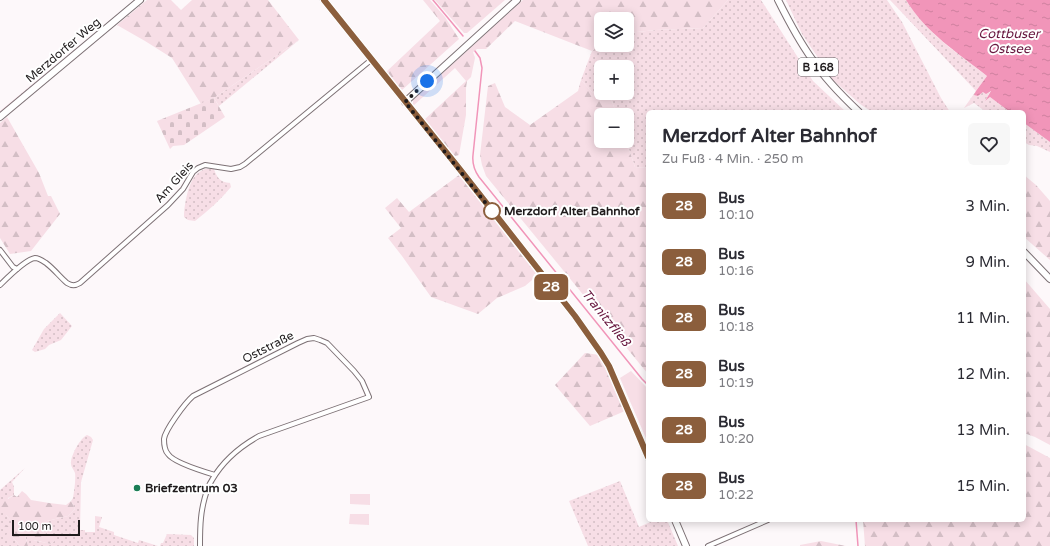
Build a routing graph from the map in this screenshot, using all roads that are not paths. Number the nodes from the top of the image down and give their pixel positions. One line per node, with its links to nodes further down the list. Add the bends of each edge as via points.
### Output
1 (324, 0): 5 (street)
2 (517, 0): 6 (street)
3 (778, 0): 7 (street, B 168, via 812,60)
4 (136, 1): 8 (street, Merzdorfer Weg)
5 (371, 60): 6 (street); 11 (street, Am Gleis, via 245,164 231,169 205,165 198,168 168,205 76,285 66,283 40,259 30,259)
6 (405, 102): 14 (street, via 565,303 601,353)
7 (857, 110)
8 (0, 116)
9 (0, 250): 11 (street)
10 (1026, 254): 12 (street)
11 (17, 269): 13 (street, Am Gleis)
12 (1050, 279)
13 (0, 285)
14 (646, 452)
15 (215, 476): 15 (street, Oststraße, via 235,452 259,436 369,397 362,381 327,343 314,338 298,343 193,396 167,431 165,447 167,454 174,460); 18 (street, Oststraße, via 207,492 201,517)
16 (676, 522): 19 (street)
17 (763, 522): 20 (street)
18 (200, 546)
19 (686, 546)
20 (708, 546)

